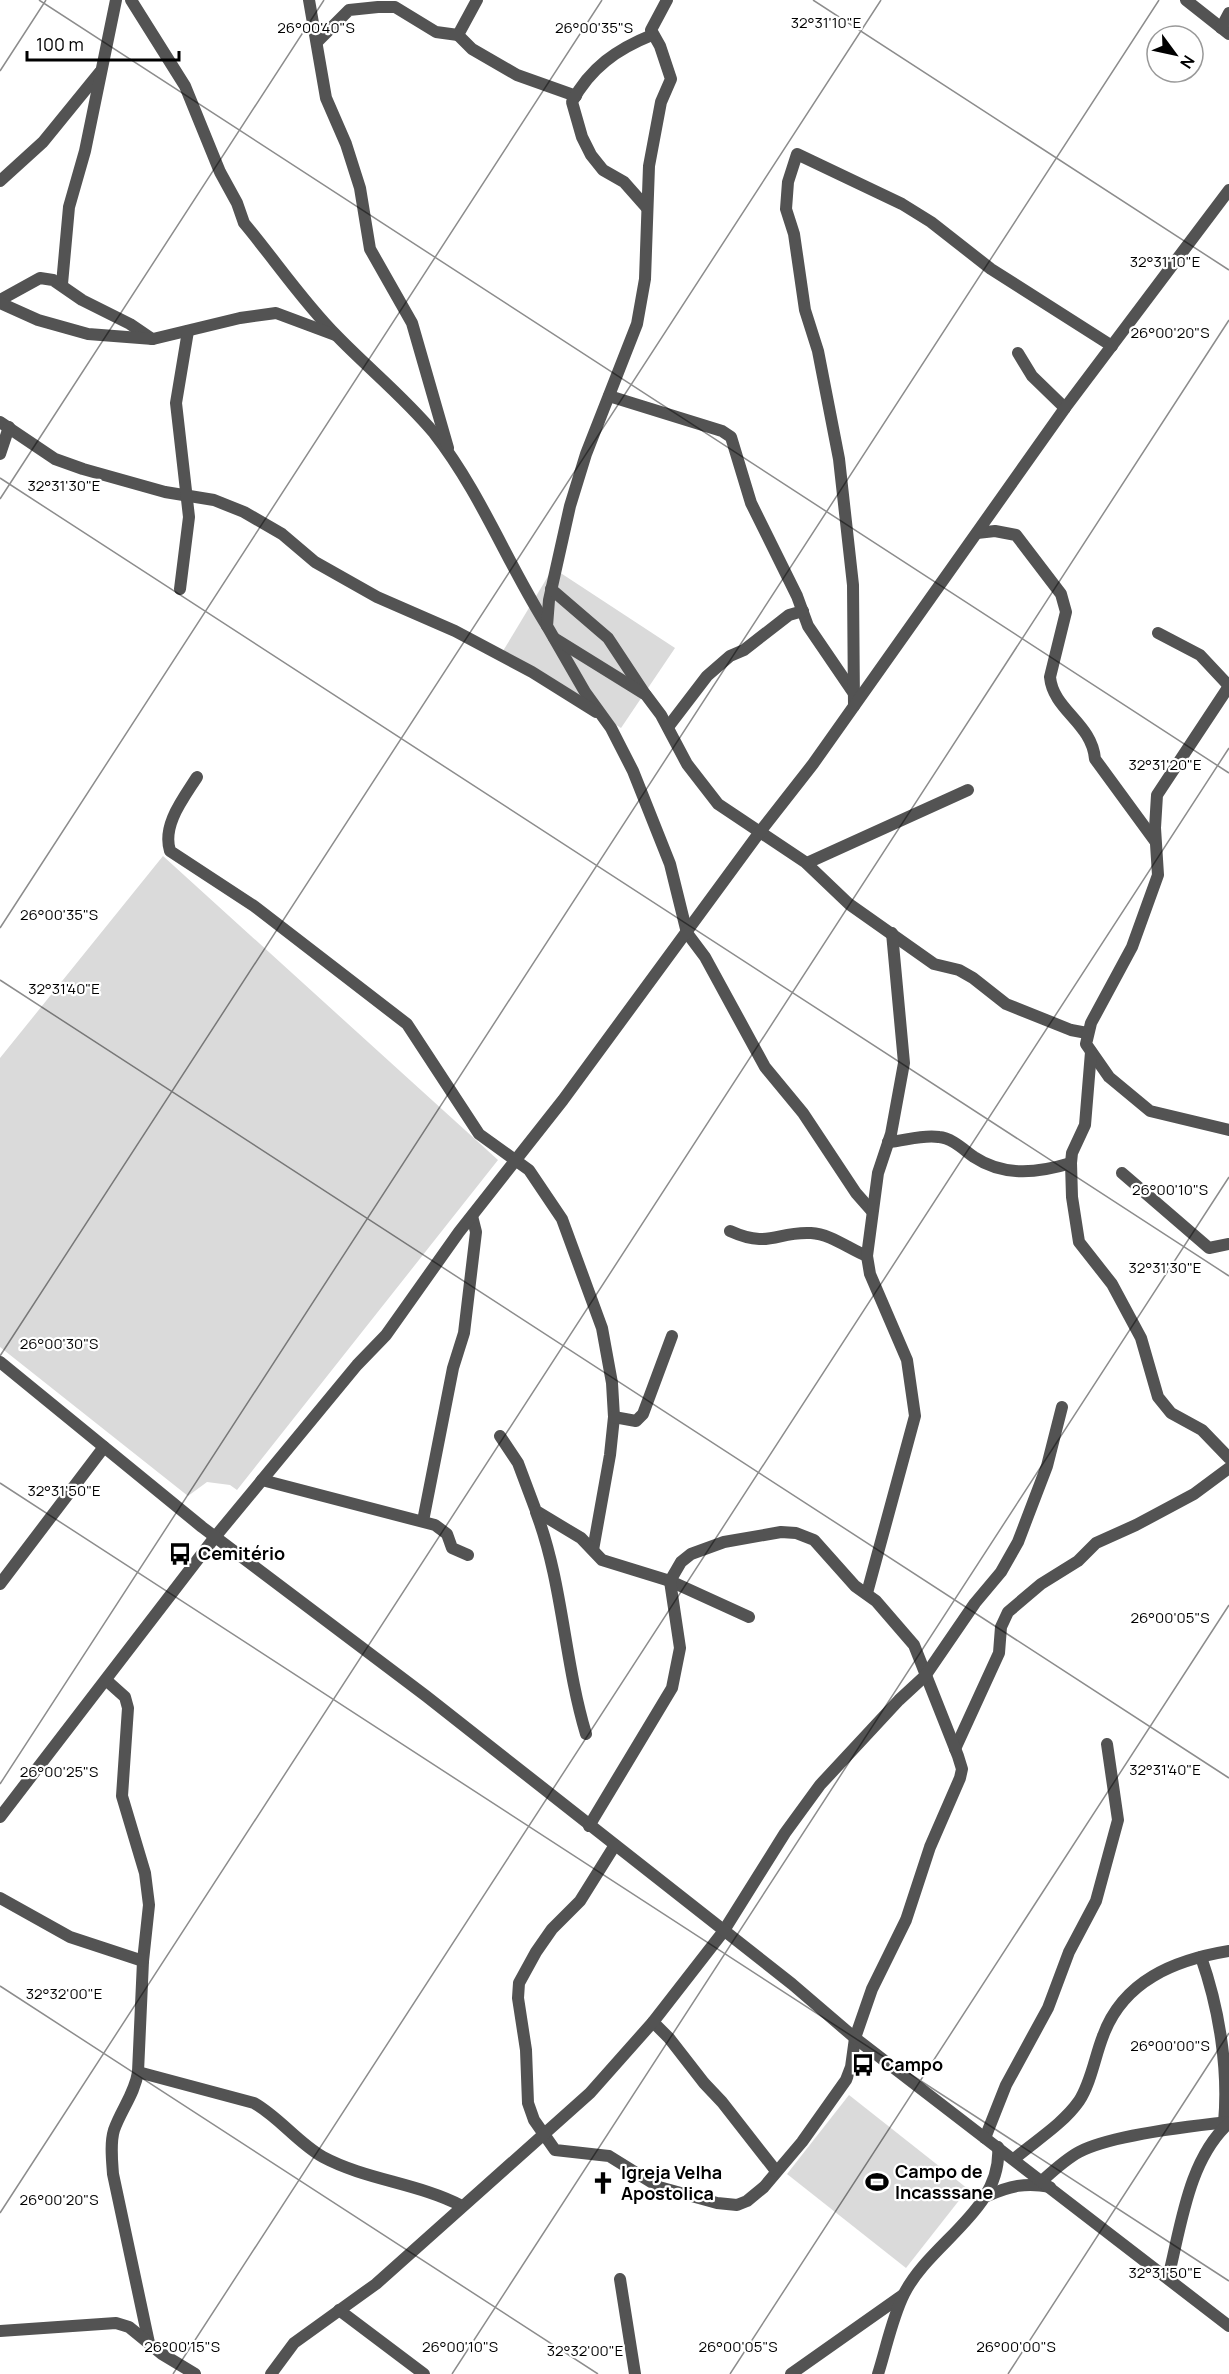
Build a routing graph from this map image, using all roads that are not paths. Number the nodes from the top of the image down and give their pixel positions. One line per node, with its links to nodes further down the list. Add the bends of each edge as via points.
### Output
1 (116, 0): 12 (street)
2 (131, 0): 20 (street, via 185,86 244,223)
3 (309, 0): 11 (street)
4 (477, 0): 9 (street)
5 (667, 0): 10 (street)
6 (1186, 0): 8 (street)
7 (1229, 13): 8 (street)
8 (1225, 31)
9 (458, 35): 11 (street, via 436,32 395,7 378,7 349,10); 13 (street, via 472,49 517,75)
10 (652, 35): 13 (street, via 622,47 606,59); 16 (street, via 671,79 661,102 649,166)
11 (317, 42): 28 (street, via 326,98 360,188 370,249 412,323)
12 (101, 71): 14 (street, via 43,142); 17 (street, via 69,207)
13 (576, 96): 16 (street, via 572,102 575,117 591,154 603,170 624,182)
14 (0, 181)
15 (1229, 190): 22 (street)
16 (647, 208): 24 (street, via 645,279 637,324)
17 (62, 284): 18 (street, via 40,278); 21 (street, via 82,300)
18 (0, 302): 21 (street, via 38,320 88,333)
19 (188, 331): 20 (street, via 276,313); 21 (street); 29 (street, via 176,402)
20 (336, 335): 28 (street, via 417,414)
21 (153, 339)
22 (1112, 346): 25 (street); 40 (street, via 992,269 902,204 797,154 788,182 786,209 839,459 853,585)
23 (1018, 353): 25 (street, via 1032,376)
24 (609, 396): 34 (street, via 570,506); 35 (street, via 722,430 731,437 751,503)
25 (1065, 408): 30 (street)
26 (4, 425): 27 (street); 29 (street, via 55,459)
27 (0, 454)
28 (450, 458): 36 (street, via 481,502)
29 (185, 495): 33 (street, via 189,517); 43 (street, via 214,500 244,512 282,534 315,562 377,597 486,647)
30 (988, 518): 31 (street); 32 (street)
31 (995, 531): 32 (street); 48 (street, via 1016,535 1061,594 1066,612 1050,677 1051,688 1082,725 1095,759)
32 (977, 533): 42 (street)
33 (180, 589)
34 (551, 589): 36 (street); 41 (street, via 609,638)
35 (803, 611): 40 (street, via 808,626); 44 (street, via 789,615 722,662)
36 (547, 626): 38 (street)
37 (1158, 633): 39 (street, via 1200,655)
38 (554, 638): 41 (street); 43 (street)
39 (1229, 686): 48 (street, via 1157,795)
40 (853, 692): 42 (street)
41 (646, 695): 44 (street)
42 (854, 706): 47 (street)
43 (600, 714): 50 (street, via 629,763 651,813 670,864)
44 (668, 727): 47 (street, via 687,764 718,804)
45 (197, 777): 56 (street, via 172,820 168,833 170,851 254,906 406,1024 479,1134)
46 (969, 790): 49 (street)
47 (759, 833): 49 (street); 50 (street)
48 (1155, 841): 52 (street, via 1158,875 1146,909 1132,947)
49 (807, 863): 51 (street, via 849,904)
50 (687, 933): 56 (street); 59 (street, via 705,957 765,1068 803,1113)
51 (892, 933): 52 (street, via 934,964 973,978 1006,1004 1061,1027); 55 (street, via 904,1063)
52 (1087, 1033): 53 (street)
53 (1090, 1052): 54 (street, via 1109,1077 1150,1112); 57 (street, via 1085,1125)
54 (1229, 1130)
55 (888, 1142): 57 (street, via 939,1137 1004,1171 1051,1169); 59 (street)
56 (518, 1160): 60 (street); 67 (street, via 562,1219 578,1258 609,1356)
57 (1071, 1163): 70 (street, via 1079,1242 1112,1284 1141,1338 1158,1397 1171,1413 1202,1430)
58 (1122, 1173): 62 (street, via 1209,1248)
59 (871, 1210): 63 (street)
60 (472, 1216): 71 (street, via 386,1335); 73 (street, via 476,1232 464,1333 453,1368)
61 (730, 1231): 63 (street, via 753,1240 821,1234)
62 (1229, 1244)
63 (867, 1256): 79 (street, via 870,1274 907,1360 915,1416)
64 (672, 1336): 67 (street, via 643,1414 636,1421)
65 (0, 1362): 69 (street)
66 (1062, 1407): 81 (street, via 1047,1466 1018,1542 996,1579)
67 (614, 1417): 75 (street)
68 (500, 1436): 72 (street, via 518,1463)
69 (105, 1447): 74 (street); 78 (street)
70 (1229, 1466): 85 (street, via 1194,1494 1096,1543 1078,1561 1041,1584 1008,1612 1001,1627 999,1653)
71 (262, 1480): 73 (street); 74 (street)
72 (536, 1510): 75 (street); 83 (street, via 544,1533 573,1690)
73 (423, 1521): 76 (street, via 442,1529 452,1548)
74 (215, 1537): 82 (street); 87 (street, via 426,1696)
75 (593, 1550): 77 (street, via 609,1563)
76 (468, 1556)
77 (670, 1581): 79 (street, via 681,1562 705,1548 761,1533 782,1532 814,1540 855,1586); 80 (street); 87 (street, via 680,1648 672,1688)
78 (0, 1584)
79 (867, 1593): 81 (street, via 914,1645)
80 (749, 1617)
81 (925, 1676): 85 (street); 90 (street, via 820,1785 784,1833)
82 (106, 1680): 86 (street); 93 (street, via 125,1697 128,1708 122,1796 148,1887)
83 (586, 1734)
84 (1107, 1744): 99 (street, via 1118,1820 1096,1901 1069,1952 1048,2008 1006,2085)
85 (956, 1749): 95 (street, via 962,1768 960,1778 930,1847 906,1920 872,1989)
86 (0, 1817)
87 (589, 1826): 88 (street)
88 (615, 1845): 90 (street); 98 (street, via 580,1901 552,1929 519,1983 528,2103)
89 (0, 1898): 93 (street, via 70,1937)
90 (723, 1932): 94 (street); 95 (street)
91 (1229, 1950): 92 (street)
92 (1201, 1957): 97 (street, via 1210,1983 1222,2054); 101 (street, via 1168,1968 1122,1999 1103,2034 1080,2099)
93 (143, 1961): 96 (street)
94 (653, 2022): 98 (street, via 590,2093); 102 (street, via 723,2102)
95 (855, 2038): 99 (street); 102 (street, via 846,2080)
96 (138, 2072): 105 (street, via 254,2103 321,2156 441,2195); 112 (street, via 114,2131 112,2150 113,2174)
97 (1227, 2123): 103 (street, via 1093,2146 1071,2157); 106 (street, via 1209,2147 1196,2176)
98 (544, 2134): 102 (street, via 560,2152 609,2156 659,2187 717,2203 737,2205 747,2201); 105 (street)
99 (985, 2138): 100 (street)
100 (998, 2147): 101 (street); 104 (street, via 998,2170)
101 (1014, 2159): 103 (street)
102 (776, 2171)
103 (1047, 2183): 104 (street, via 1016,2185); 106 (street)
104 (987, 2196): 108 (street)
105 (462, 2206): 109 (street, via 384,2277)
106 (1168, 2278): 110 (street)
107 (620, 2279): 116 (street)
108 (903, 2295): 117 (street); 118 (street)
109 (339, 2310): 114 (street, via 294,2343); 115 (street)
110 (1229, 2326)
111 (0, 2331): 112 (street, via 116,2323 129,2327)
112 (149, 2343): 113 (street)
113 (195, 2374)
114 (271, 2374)
115 (424, 2374)
116 (634, 2374)
117 (791, 2374)
118 (879, 2374)

